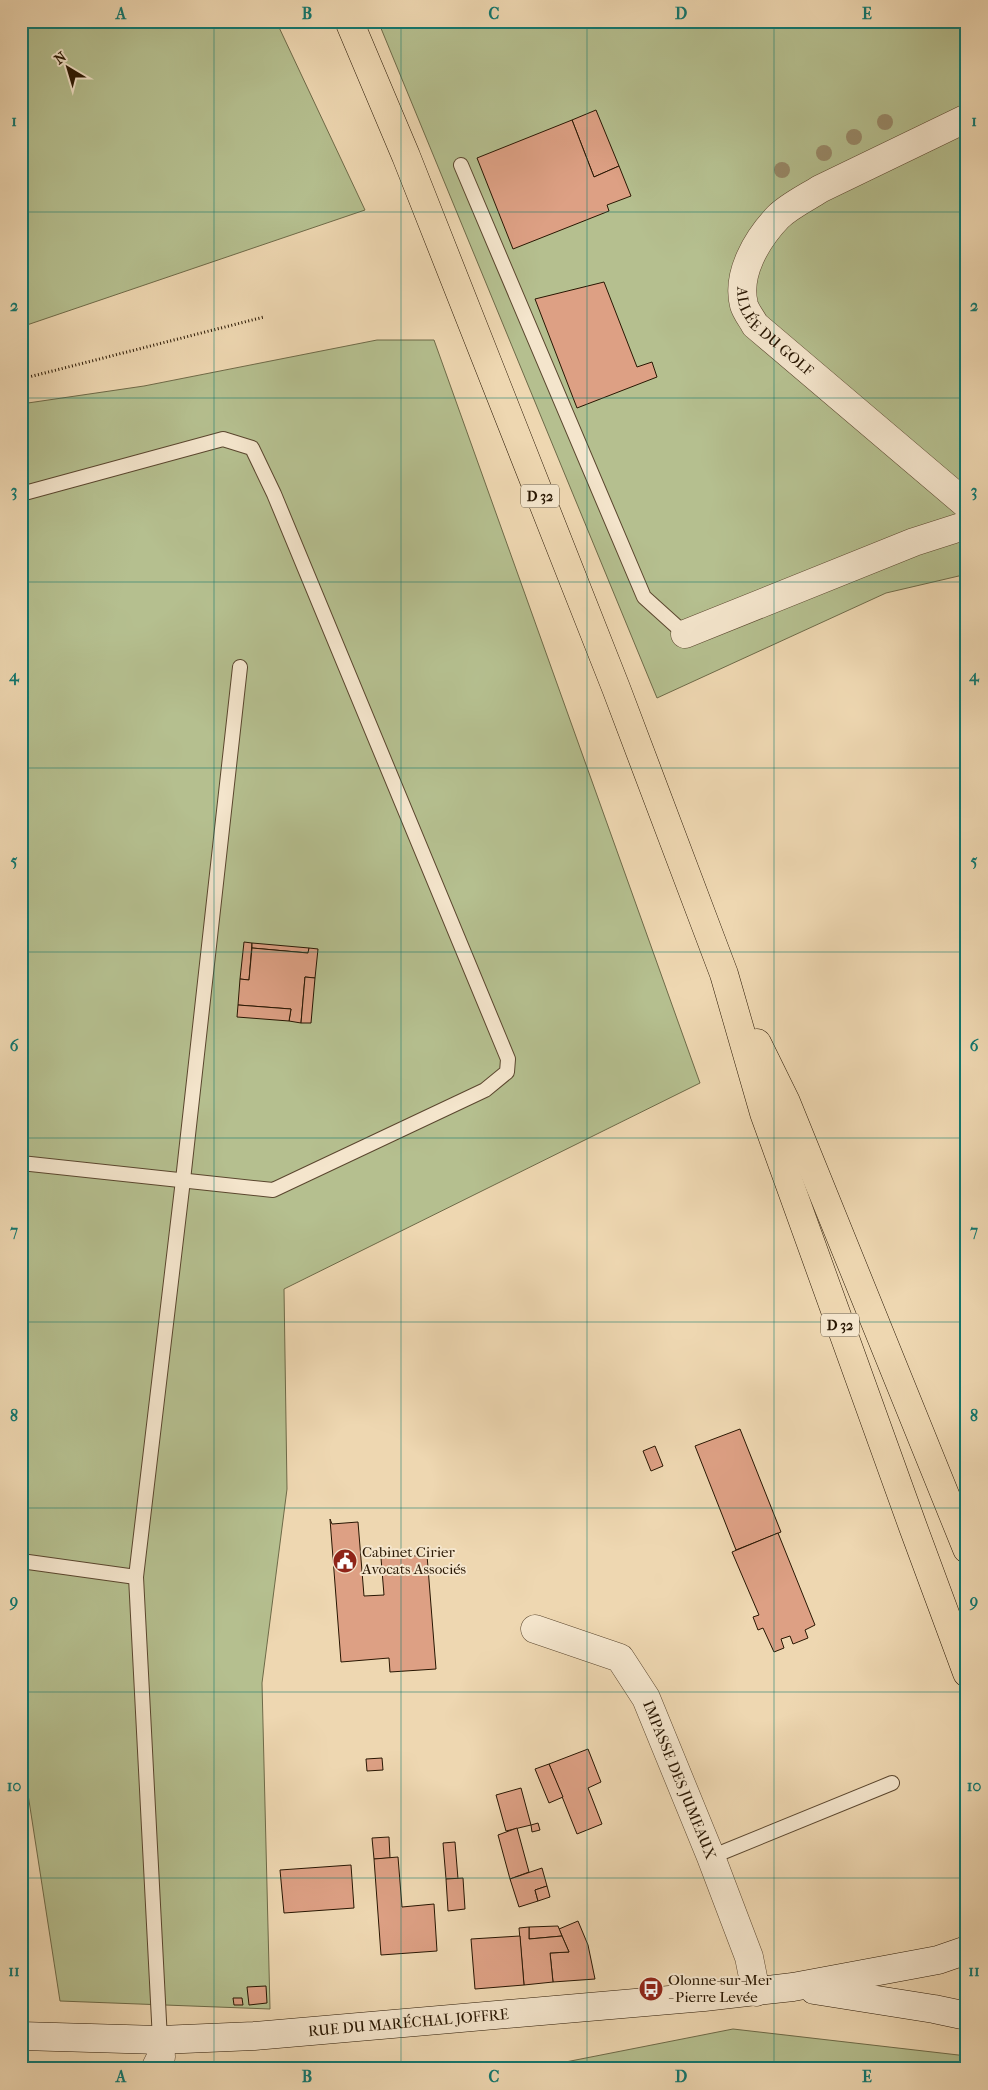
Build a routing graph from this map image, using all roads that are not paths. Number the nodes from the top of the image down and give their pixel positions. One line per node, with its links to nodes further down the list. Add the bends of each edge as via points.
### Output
1 (349, 21): 9 (main road, D 32, via 406,156 612,678)
2 (967, 118): 5 (street, ALLÉE DU GOLF, via 797,202 762,236 749,260 742,283 744,306 755,325)
3 (461, 165): 7 (lane, via 644,597)
4 (21, 494): 11 (lane, via 223,439 252,448 278,503 508,1059 507,1072 485,1090 273,1190)
5 (967, 505)
6 (967, 525): 7 (street, via 914,542)
7 (685, 634)
8 (240, 667): 11 (lane)
9 (724, 974): 12 (main road, D 32, via 786,1102); 16 (main road, D 32, via 764,1113)
10 (21, 1163): 11 (lane)
11 (183, 1180): 14 (lane)
12 (967, 1549)
13 (21, 1561): 14 (lane)
14 (136, 1577): 24 (lane)
15 (535, 1629): 18 (street, IMPASSE DES JUMEAUX, via 620,1658 646,1698)
16 (967, 1672)
17 (892, 1783): 18 (lane)
18 (711, 1857): 21 (street, IMPASSE DES JUMEAUX, via 749,1957)
19 (967, 1950): 20 (street, RUE DU MARÉCHAL JOFFRE, via 938,1960)
20 (793, 1987): 21 (street, RUE DU MARÉCHAL JOFFRE); 22 (street, RUE DU MARÉCHAL JOFFRE)
21 (756, 1992): 24 (street, RUE DU MARÉCHAL JOFFRE, via 254,2036)
22 (967, 2016)
23 (21, 2036): 24 (street, RUE DU MARÉCHAL JOFFRE)
24 (160, 2040): 25 (street, via 161,2057)
25 (156, 2069)

